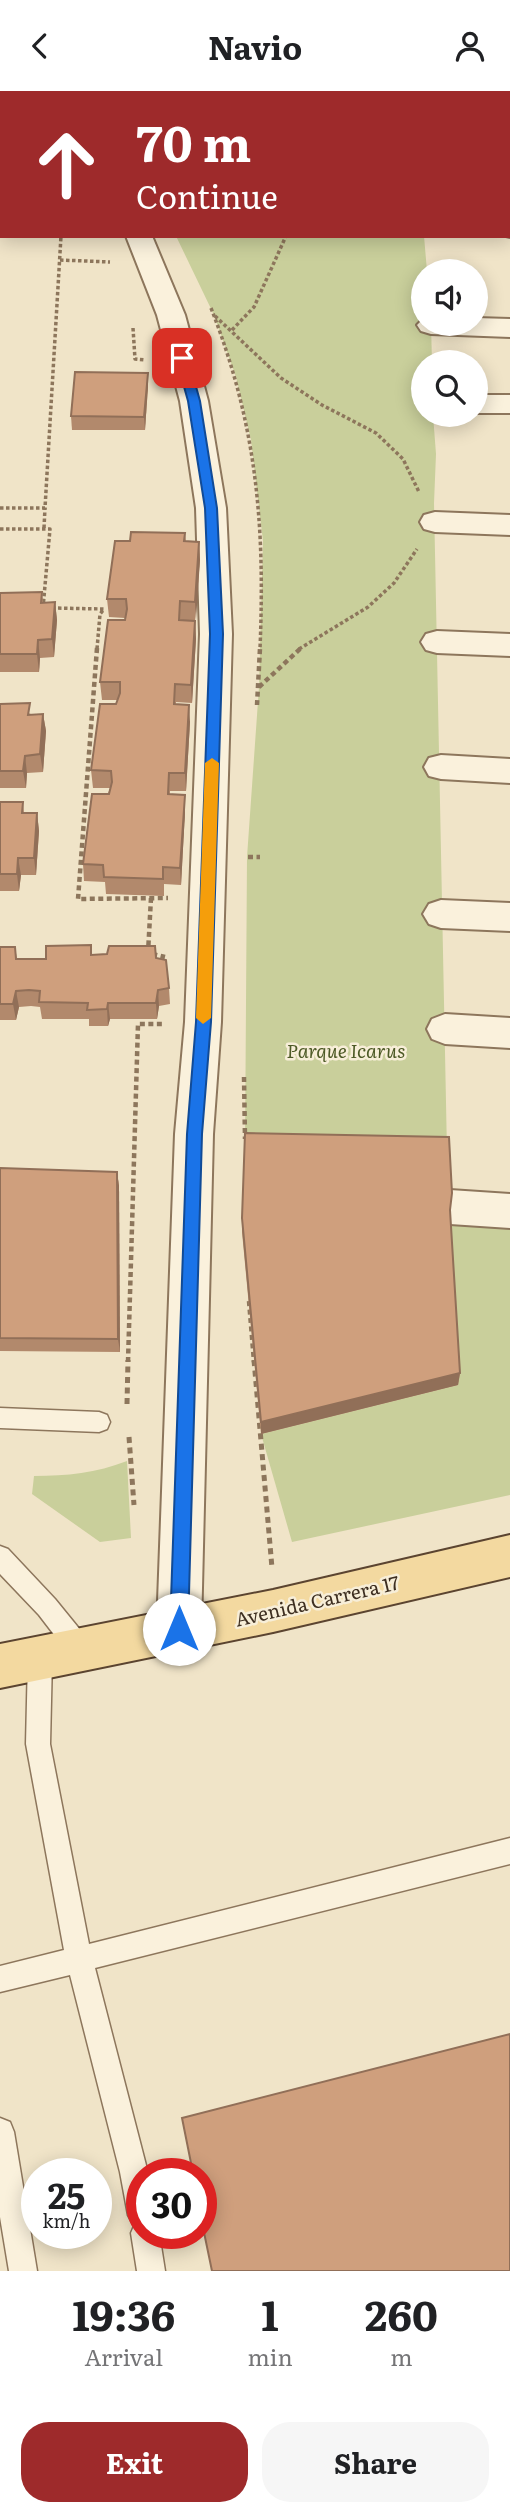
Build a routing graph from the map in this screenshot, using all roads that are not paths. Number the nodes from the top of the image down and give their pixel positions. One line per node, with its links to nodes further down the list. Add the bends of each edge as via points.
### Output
1 (140, 238): 22 (street, via 171,315 194,401 211,508 216,634)
2 (488, 327): 3 (street)
3 (510, 328)
4 (488, 404): 5 (street)
5 (510, 404)
6 (424, 522): 7 (street)
7 (510, 525)
8 (438, 642): 9 (street)
9 (510, 645)
10 (441, 767): 11 (street)
11 (510, 771)
12 (441, 914): 13 (street)
13 (510, 917)
14 (445, 1029): 15 (street)
15 (510, 1033)
16 (450, 1207): 17 (street)
17 (510, 1211)
18 (0, 1417): 19 (lane)
19 (99, 1422)
20 (510, 1556): 22 (main road, Avenida Carrera 17)
21 (0, 1557): 23 (lane, via 47,1607)
22 (179, 1629): 23 (main road, Avenida Carrera 17)
23 (40, 1658): 25 (lane, via 38,1744)
24 (510, 1851): 25 (lane)
25 (79, 1959): 26 (lane); 28 (lane)
26 (0, 1979)
27 (0, 2133): 30 (lane)
28 (130, 2158)
29 (148, 2249): 31 (lane)
30 (23, 2271)
31 (151, 2271)

